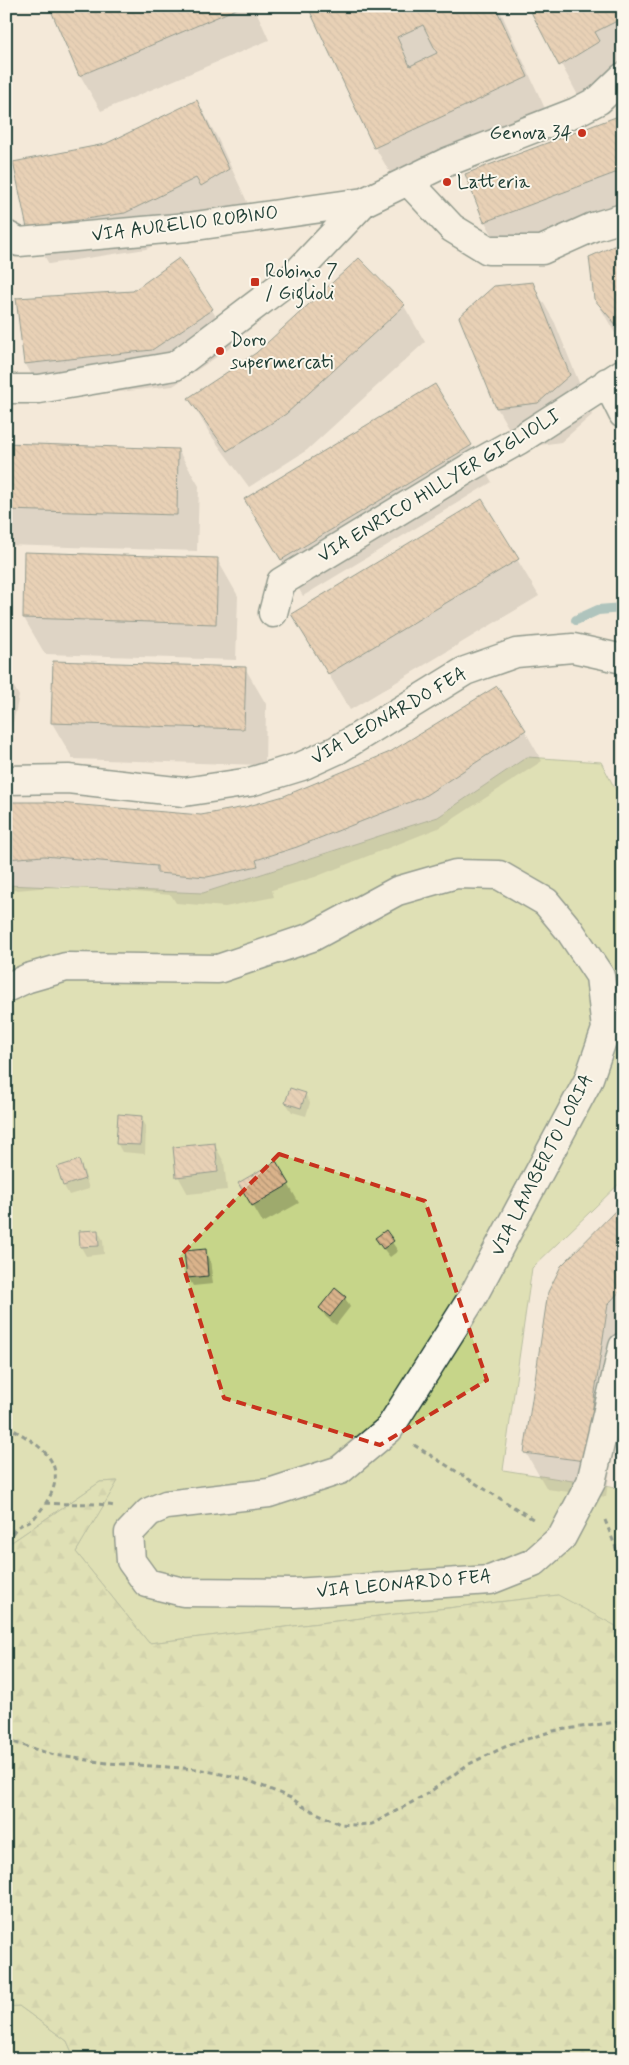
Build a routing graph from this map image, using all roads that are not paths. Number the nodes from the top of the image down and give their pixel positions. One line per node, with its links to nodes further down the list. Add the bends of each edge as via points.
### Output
1 (623, 78): 2 (street, VIA AURELIO ROBINO, via 599,100 576,112 447,162)
2 (408, 181): 3 (street, VIA AURELIO ROBINO); 4 (street, via 452,228 488,250 542,250 593,227)
3 (364, 202): 5 (street, VIA AURELIO ROBINO, via 158,229 19,242); 7 (street, VIA AURELIO ROBINO, via 294,276 175,366 39,389)
4 (623, 218)
5 (6, 235)
6 (615, 378): 8 (street); 9 (street, VIA ENRICO HILLYER GIGLIOLI, via 519,440 282,582)
7 (6, 389)
8 (623, 414)
9 (273, 613)
10 (623, 659): 11 (street, VIA LEONARDO FEA, via 573,648 516,654 465,671 337,750 302,766 250,782 184,792 68,778)
11 (6, 780)
12 (6, 988): 14 (street, VIA LAMBERTO LORIA, via 66,967 218,968 312,937 397,891 456,874 499,875 546,902 600,976 606,1028 588,1081 472,1298 389,1429 340,1470 269,1493 166,1505)
13 (623, 1346): 14 (street, VIA LEONARDO FEA, via 591,1482 562,1537 532,1563 490,1580 294,1594 182,1592 147,1583 131,1561 129,1533)
14 (149, 1512)

